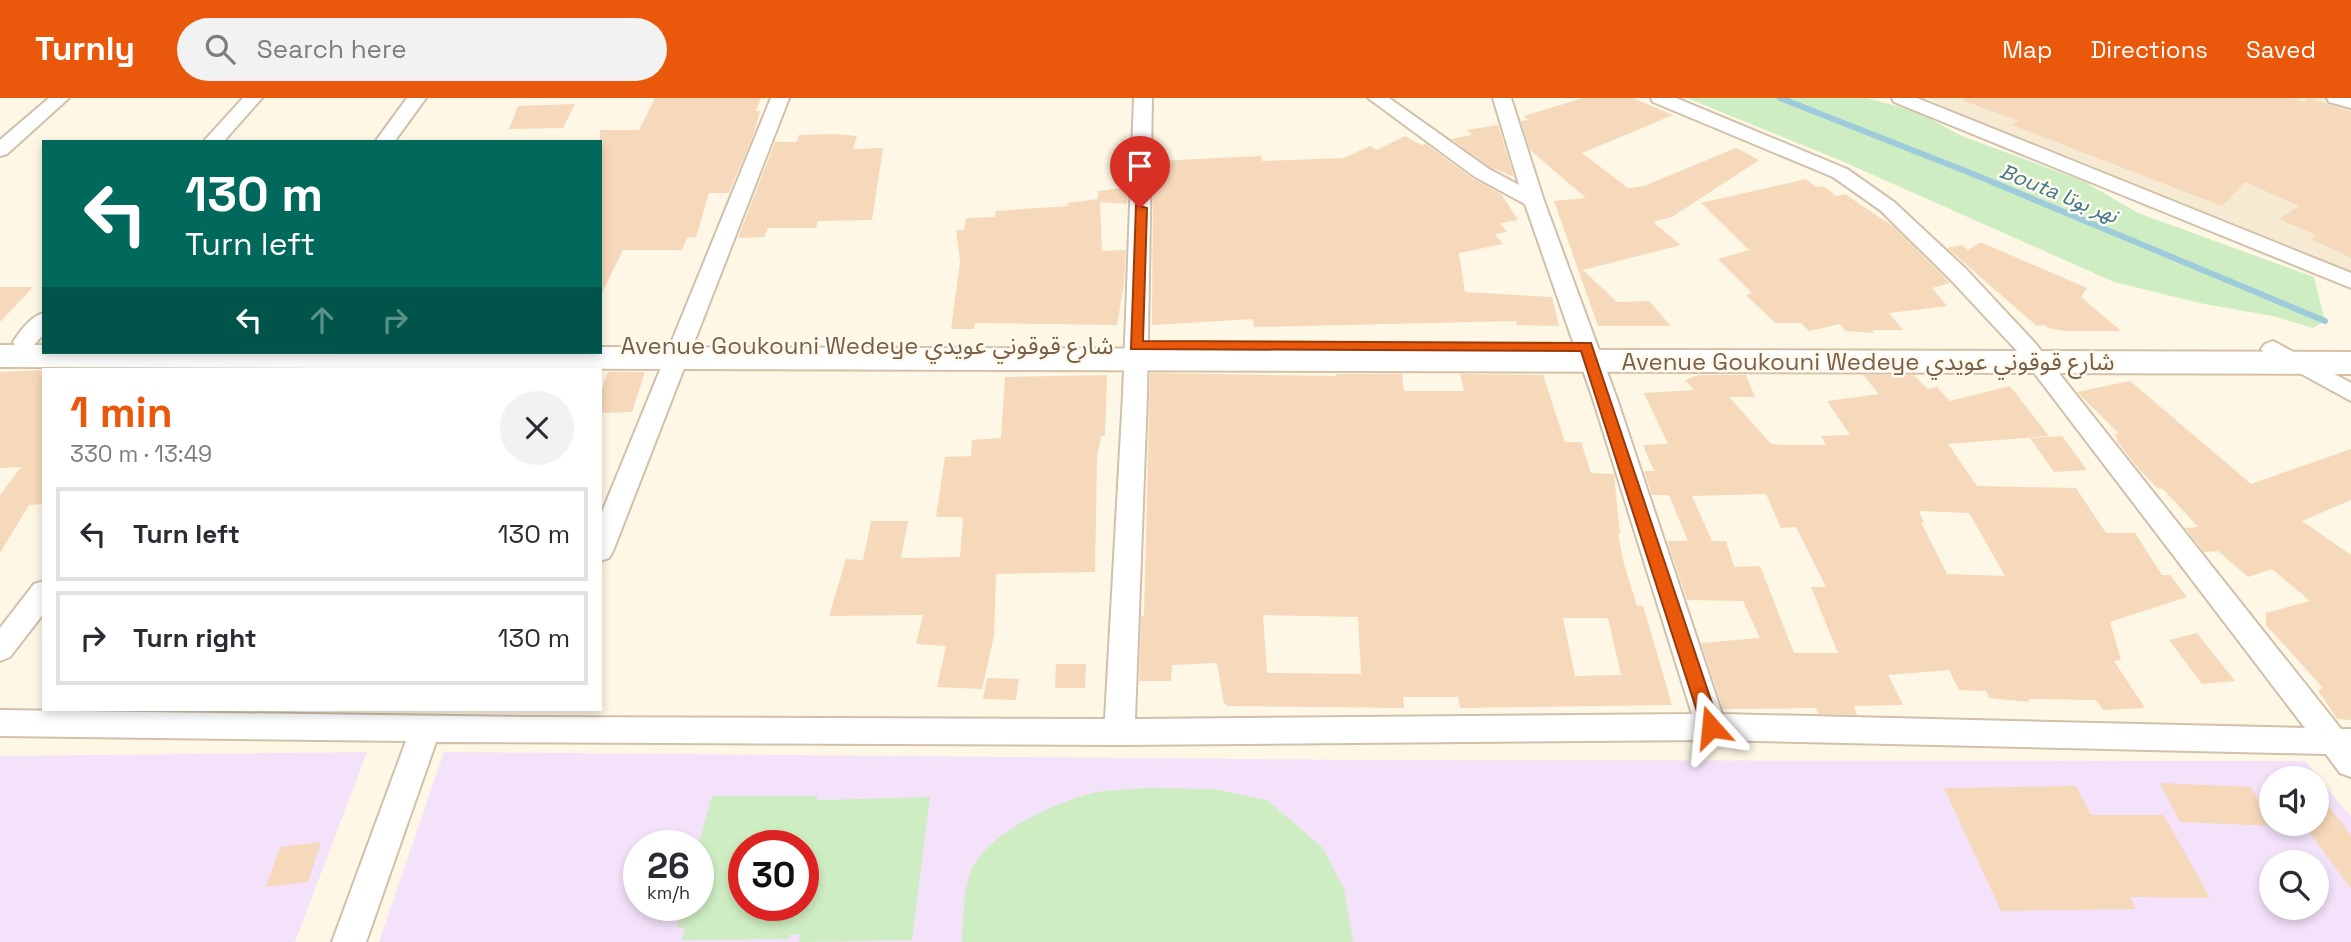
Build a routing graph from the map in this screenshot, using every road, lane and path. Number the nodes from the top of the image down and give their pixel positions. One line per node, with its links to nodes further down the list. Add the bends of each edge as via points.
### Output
1 (60, 98): 14 (street)
2 (253, 98): 12 (street)
3 (417, 98): 13 (street)
4 (780, 98): 21 (street)
5 (1143, 98): 22 (street)
6 (1377, 98): 15 (street, via 1482,173)
7 (1502, 98): 15 (street)
8 (1660, 98): 27 (street, via 1798,154 1867,190 1958,274)
9 (1901, 98): 16 (street)
10 (2336, 98): 11 (street)
11 (2351, 102)
12 (214, 140)
13 (386, 140)
14 (0, 150)
15 (1534, 201): 24 (street)
16 (2351, 281)
17 (22, 340): 18 (street, Avenue Goukouni Wedeye شارع قوقوني عويدي)
18 (42, 342)
19 (602, 344): 21 (street, Avenue Goukouni Wedeye شارع قوقوني عويدي)
20 (2351, 349): 28 (street, Avenue Goukouni Wedeye شارع قوقوني عويدي)
21 (681, 351): 22 (street, Avenue Goukouni Wedeye شارع قوقوني عويدي); 23 (street, Avenue Goukouni Wedeye شارع قوقوني عويدي); 32 (street)
22 (1136, 352): 24 (street, Avenue Goukouni Wedeye شارع قوقوني عويدي); 39 (street)
23 (602, 353)
24 (1588, 353): 27 (street, Avenue Goukouni Wedeye شارع قوقوني عويدي); 37 (street)
25 (142, 354): 29 (street, Avenue Goukouni Wedeye شارع قوقوني عويدي)
26 (566, 354): 29 (street, Avenue Goukouni Wedeye شارع قوقوني عويدي)
27 (2032, 355): 28 (street, Avenue Goukouni Wedeye شارع قوقوني عويدي); 40 (street)
28 (2285, 356): 30 (street, Avenue Goukouni Wedeye شارع قوقوني عويدي); 31 (street)
29 (219, 363)
30 (2351, 363)
31 (2351, 393)
32 (602, 546)
33 (42, 595): 34 (street)
34 (0, 649)
35 (533, 720): 38 (street); 39 (street)
36 (0, 723): 38 (street)
37 (1711, 727): 39 (street); 40 (street)
38 (425, 729): 41 (street)
39 (1119, 732)
40 (2345, 749)
41 (349, 942)

